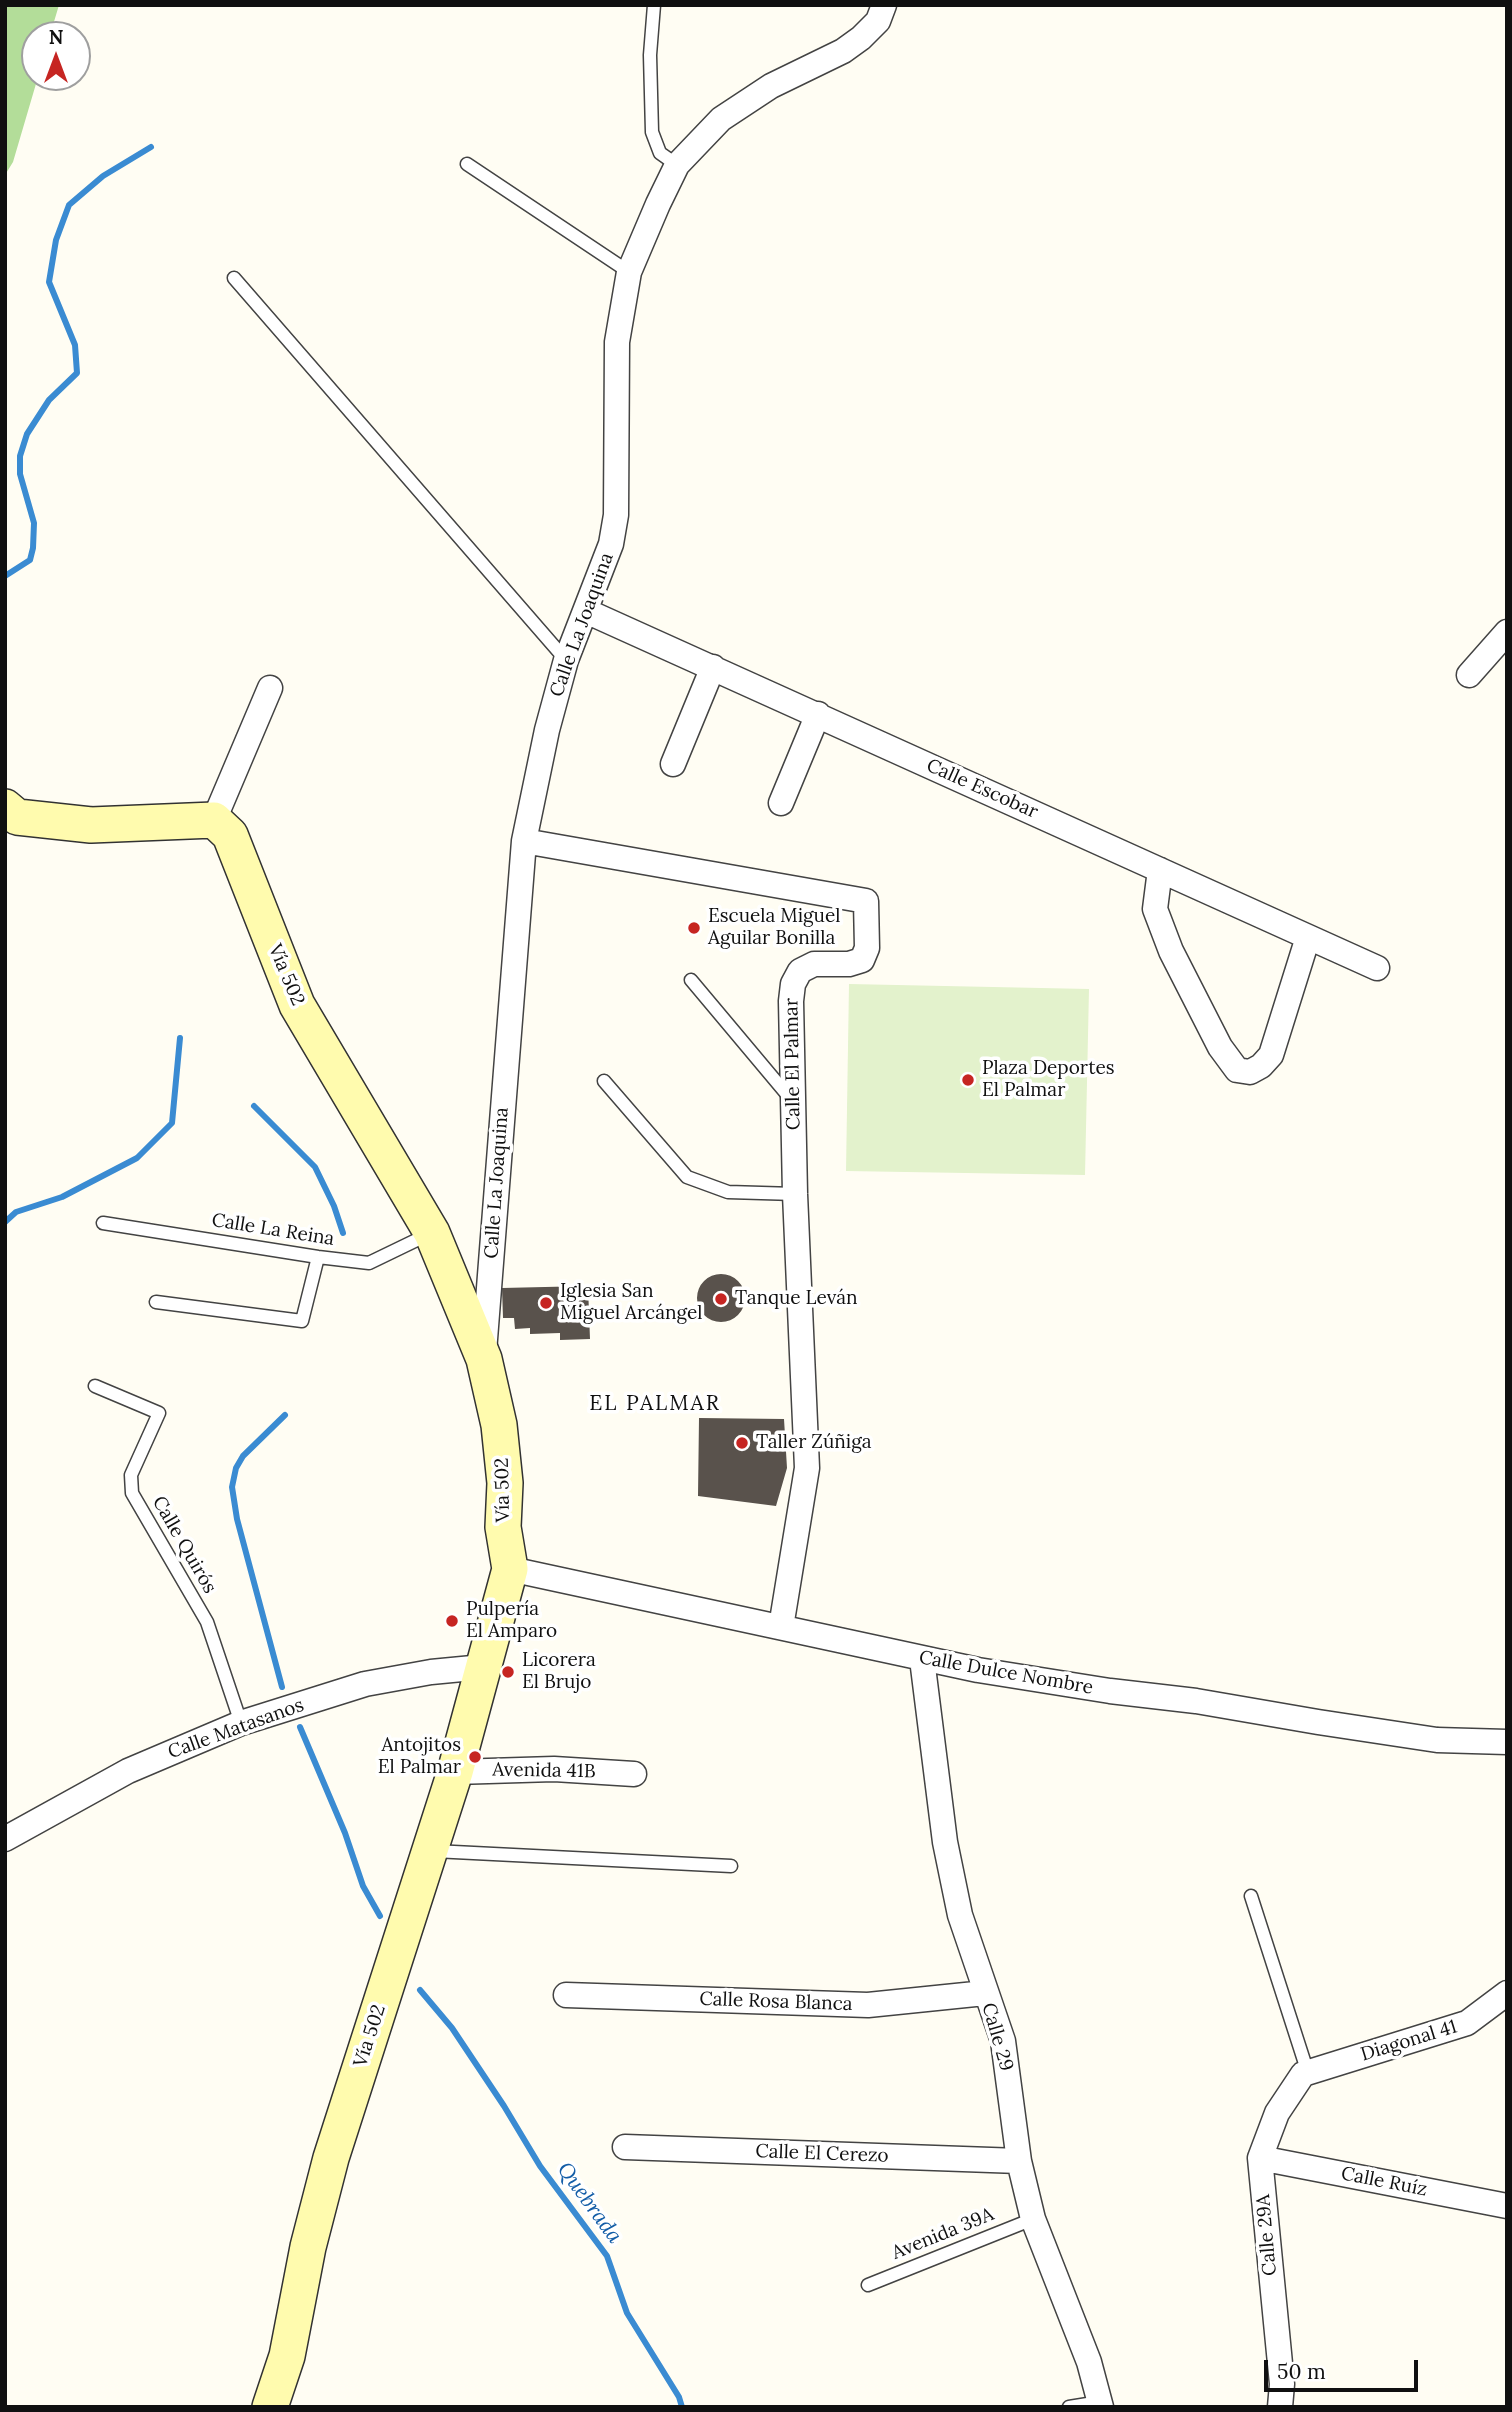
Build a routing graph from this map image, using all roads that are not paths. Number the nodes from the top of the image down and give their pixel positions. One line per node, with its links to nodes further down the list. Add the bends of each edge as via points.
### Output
1 (654, 5): 4 (lane, via 652,132 660,153)
2 (884, 5): 4 (street, Calle La Joaquina, via 878,21 861,38 771,86 721,119)
3 (467, 164): 5 (lane)
4 (677, 165): 5 (street, Calle La Joaquina)
5 (629, 272): 7 (street, Calle La Joaquina, via 617,342 616,515 611,544)
6 (234, 278): 9 (lane)
7 (586, 611): 9 (street, Calle La Joaquina); 10 (street, Calle Escobar)
8 (1507, 632): 11 (street)
9 (566, 660): 18 (street, Calle La Joaquina)
10 (713, 667): 13 (street, Calle Escobar); 14 (street)
11 (1469, 675)
12 (270, 688): 17 (street)
13 (817, 715): 15 (street); 19 (street, Calle Escobar)
14 (673, 764)
15 (781, 803)
16 (5, 807): 17 (street, via 17,817 91,825)
17 (214, 820): 27 (street, Vía 502, via 230,835 297,1005)
18 (524, 841): 24 (street, Calle El Palmar, via 866,901 867,948 862,960 814,964 800,971 793,984); 30 (street, Calle La Joaquina)
19 (1160, 870): 20 (street, Calle Escobar); 20 (street, via 1155,909 1171,951 1220,1047 1237,1070 1250,1072 1271,1055)
20 (1308, 937): 21 (street, Calle Escobar)
21 (1377, 968)
22 (691, 980): 24 (lane)
23 (604, 1081): 25 (lane, via 687,1177 728,1192)
24 (793, 1102): 25 (street, Calle El Palmar)
25 (795, 1195): 33 (street, Calle El Palmar, via 807,1468)
26 (103, 1223): 28 (lane, Calle La Reina)
27 (432, 1233): 28 (lane, Calle La Reina, via 369,1263); 30 (street, Vía 502)
28 (318, 1258): 29 (lane, via 302,1321)
29 (156, 1302)
30 (484, 1359): 32 (street, Vía 502, via 499,1425 505,1483 503,1527)
31 (95, 1386): 36 (lane, Calle Quirós, via 159,1413 131,1475 132,1493 207,1622)
32 (510, 1569): 33 (street, Calle Dulce Nombre); 35 (street, Vía 502)
33 (781, 1627): 34 (street, Calle Dulce Nombre)
34 (922, 1659): 37 (street, Calle Dulce Nombre, via 1437,1740); 44 (street, Calle 29, via 945,1842 960,1915)
35 (483, 1667): 36 (street, Calle Matasanos, via 365,1684); 38 (street, Vía 502)
36 (241, 1723): 40 (street, Calle Matasanos, via 128,1771)
37 (1507, 1742)
38 (455, 1772): 39 (street, Avenida 41B, via 554,1769); 41 (street, Vía 502)
39 (634, 1774)
40 (5, 1839)
41 (430, 1850): 42 (lane); 55 (street, Vía 502, via 331,2158 287,2356)
42 (731, 1866)
43 (1251, 1896): 47 (lane)
44 (985, 1993): 46 (street, Calle Rosa Blanca, via 868,2006); 50 (street, Calle 29, via 1003,2041)
45 (1507, 1993): 47 (street, Diagonal 41, via 1466,2023)
46 (566, 1995)
47 (1305, 2073): 49 (street, Calle 29A, via 1277,2113)
48 (625, 2147): 50 (street, Calle El Cerezo)
49 (1260, 2158): 51 (street, Calle Ruíz); 57 (street, Calle 29A, via 1282,2385)
50 (1019, 2161): 52 (street, Calle 29)
51 (1507, 2207)
52 (1033, 2219): 53 (lane, Avenida 39A); 54 (street, Calle 29, via 1089,2362)
53 (867, 2285)
54 (1100, 2405): 56 (lane)
55 (270, 2407)
56 (1069, 2407)
57 (1280, 2407)

